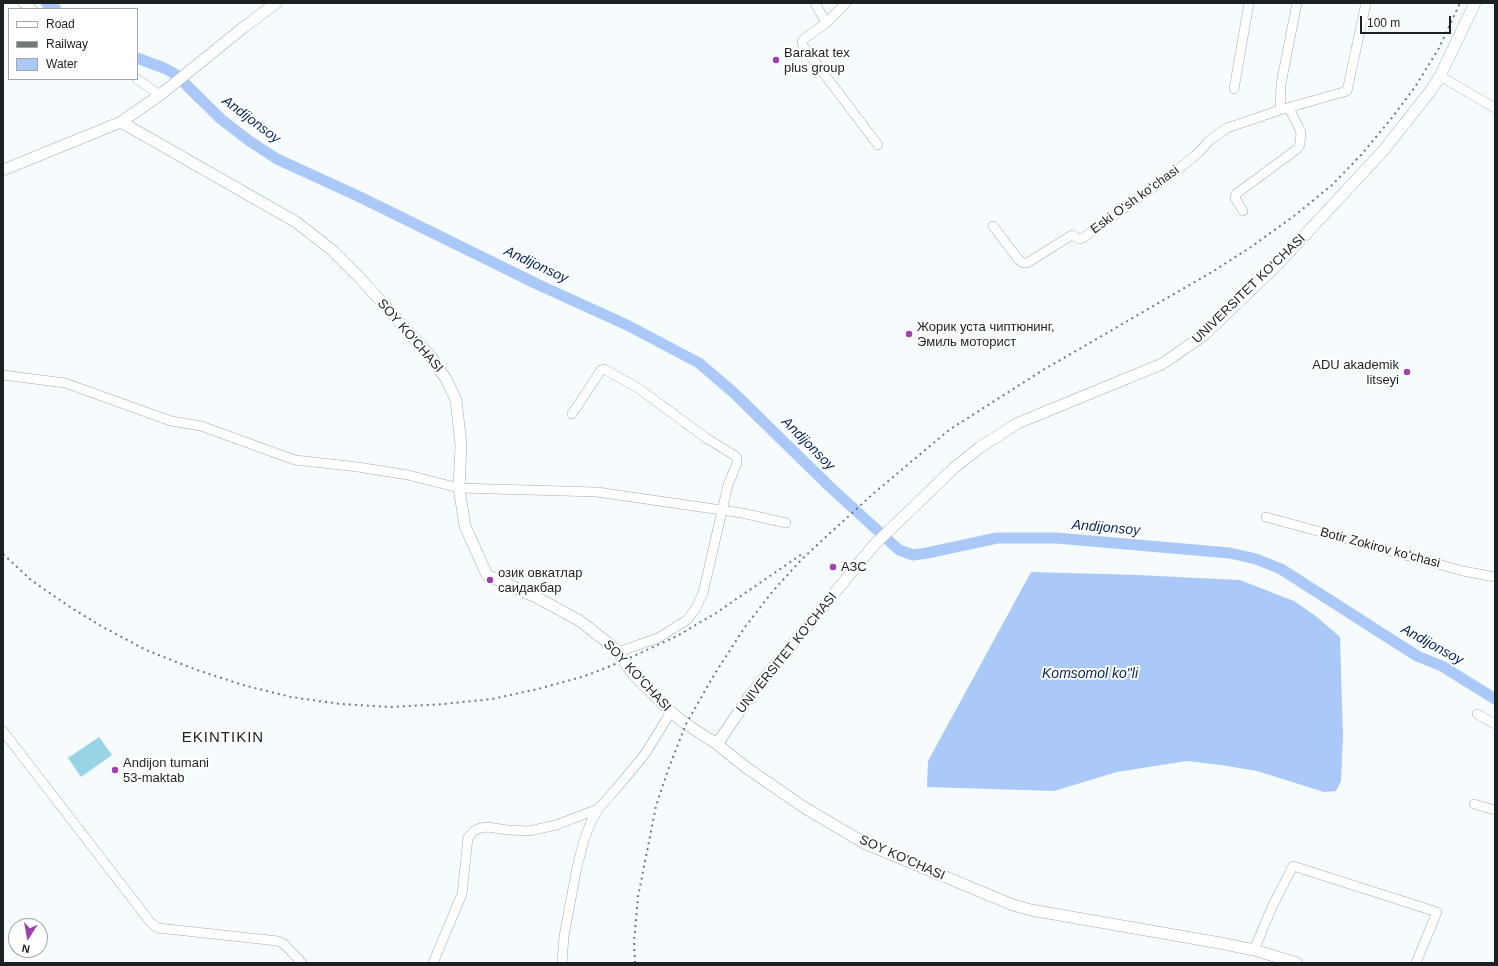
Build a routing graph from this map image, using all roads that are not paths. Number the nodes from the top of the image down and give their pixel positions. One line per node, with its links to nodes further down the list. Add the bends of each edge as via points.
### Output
1 (276, 3): 12 (main road)
2 (815, 3): 8 (street)
3 (846, 3): 8 (street)
4 (1249, 3): 11 (street)
5 (1297, 3): 14 (street, via 1281,84)
6 (1366, 3): 14 (street, via 1347,91)
7 (1475, 3): 9 (main road, UNIVERSITET KО‘CHASI)
8 (826, 23): 16 (street, via 804,39 803,46)
9 (1440, 76): 13 (street); 32 (main road, UNIVERSITET KО‘CHASI, via 1384,151 1276,266 1204,335 1162,364 1018,424 979,448 954,468 874,545 749,697)
10 (138, 80): 12 (street)
11 (1234, 89)
12 (163, 92): 15 (main road)
13 (1495, 108)
14 (1284, 109): 18 (street, via 1301,132 1300,144 1297,149 1236,194 1235,198); 19 (street, Eski Oʻsh koʻchasi, via 1218,133 1180,168 1083,238 1079,239 1072,235 1027,263 1019,260)
15 (121, 122): 17 (main road); 22 (main road, SOY KO'CHASI, via 296,222 332,250 359,277 431,357 456,400 461,444)
16 (878, 145)
17 (3, 170)
18 (1243, 211)
19 (993, 226)
20 (3, 375): 22 (street, via 65,383 170,421 201,426 295,460 408,475)
21 (572, 414): 23 (street, via 601,370 608,371 638,388 737,458)
22 (459, 488): 23 (street, via 597,492); 27 (main road, SOY KO'CHASI, via 465,526 487,576 538,598 580,621)
23 (723, 510): 25 (street); 27 (street, via 703,593 696,608 687,620 658,638)
24 (1266, 517): 26 (street, Botir Zokirov koʻchasi, via 1463,571)
25 (786, 523)
26 (1495, 577)
27 (618, 652): 28 (main road, SOY KO'CHASI, via 634,675)
28 (671, 712): 32 (main road, SOY KO'CHASI); 34 (street, via 645,754)
29 (1477, 714): 30 (street)
30 (1495, 724)
31 (3, 731): 37 (street, via 158,928 278,941)
32 (717, 744): 36 (main road, SOY KO'CHASI, via 805,808 866,844 1013,905)
33 (1474, 804): 35 (street)
34 (598, 809): 38 (street, via 556,825 529,831 488,827 474,831 468,838 462,894); 39 (street, via 584,840 577,867 564,936)
35 (1495, 810)
36 (1254, 950): 40 (main road, SOY KO'CHASI); 41 (street, via 1293,866 1437,912)
37 (302, 963)
38 (433, 963)
39 (562, 963)
40 (1297, 963)
41 (1416, 963)

